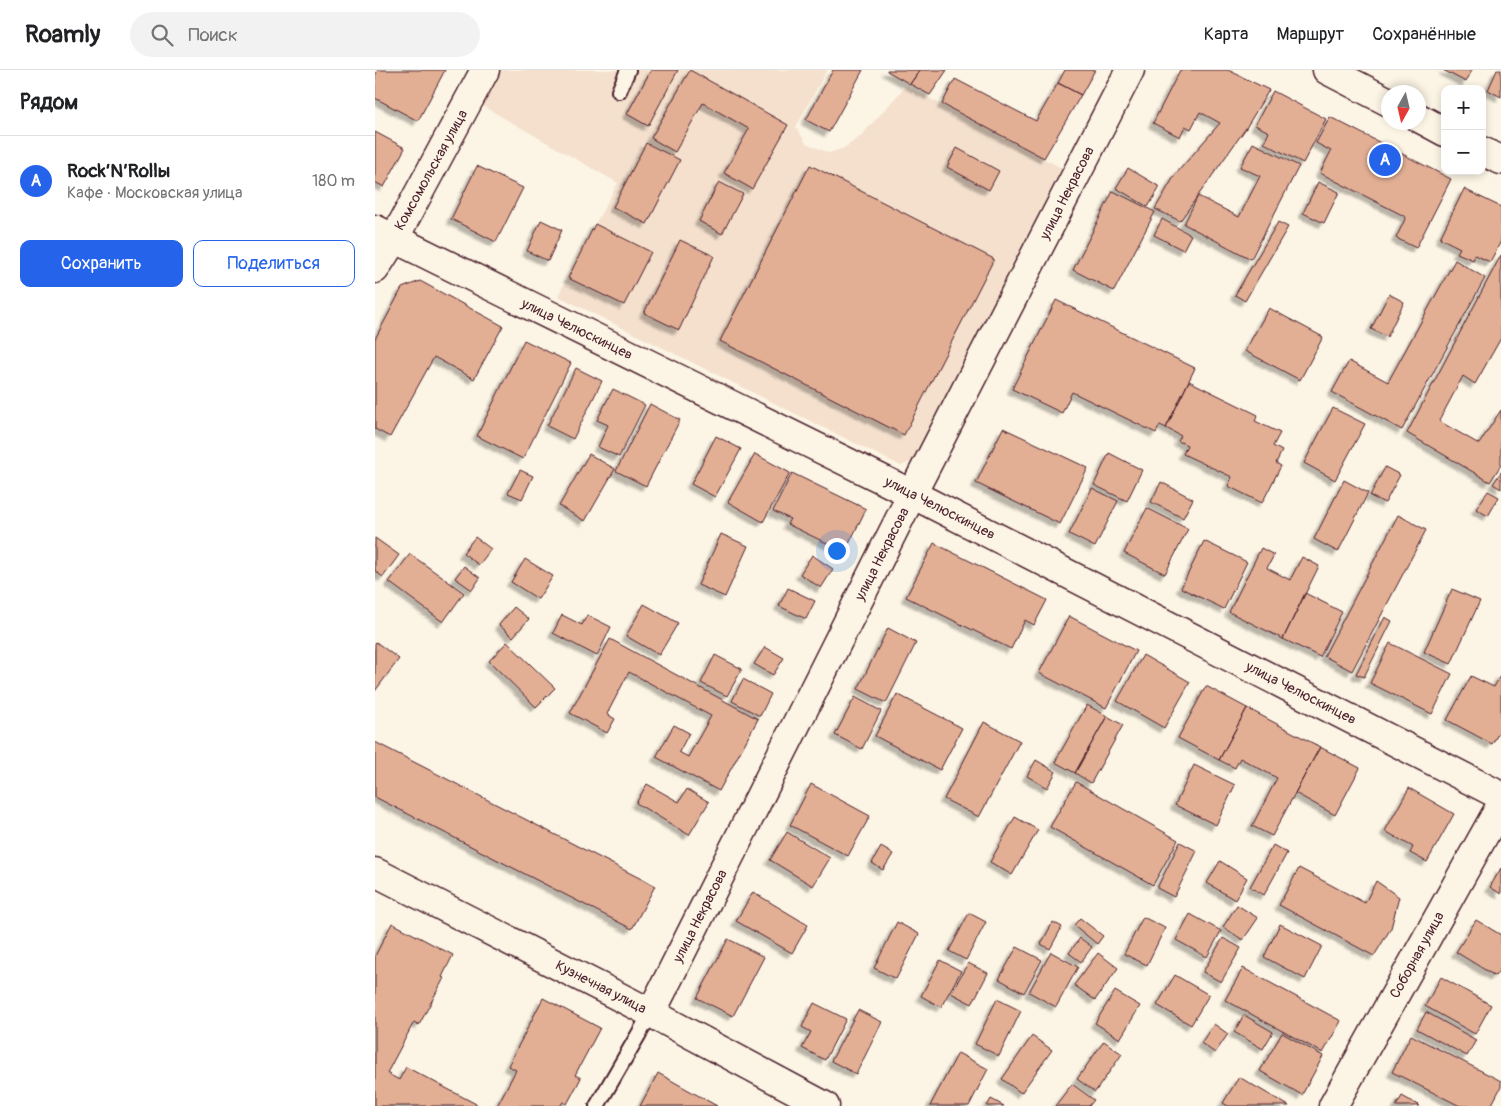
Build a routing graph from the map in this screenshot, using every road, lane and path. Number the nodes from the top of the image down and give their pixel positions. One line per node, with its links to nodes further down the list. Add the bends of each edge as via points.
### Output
1 (485, 70): 11 (street, Комсомольская улица)
2 (628, 70): 5 (lane)
3 (1130, 70): 13 (street, улица Некрасова)
4 (1327, 70): 6 (street)
5 (619, 91)
6 (1381, 98)
7 (1426, 122): 8 (street)
8 (1441, 130)
9 (1486, 152): 10 (street)
10 (1501, 160)
11 (384, 234): 12 (street, Комсомольская улица); 13 (street, улица Челюскинцев)
12 (375, 270)
13 (912, 494): 14 (street, улица Челюскинцев); 17 (street, улица Некрасова)
14 (1501, 796)
15 (1501, 805): 20 (street, Соборная улица)
16 (375, 872): 17 (street, Кузнечная улица)
17 (651, 1013): 18 (lane); 19 (street, Кузнечная улица)
18 (597, 1106)
19 (825, 1106)
20 (1333, 1106)

